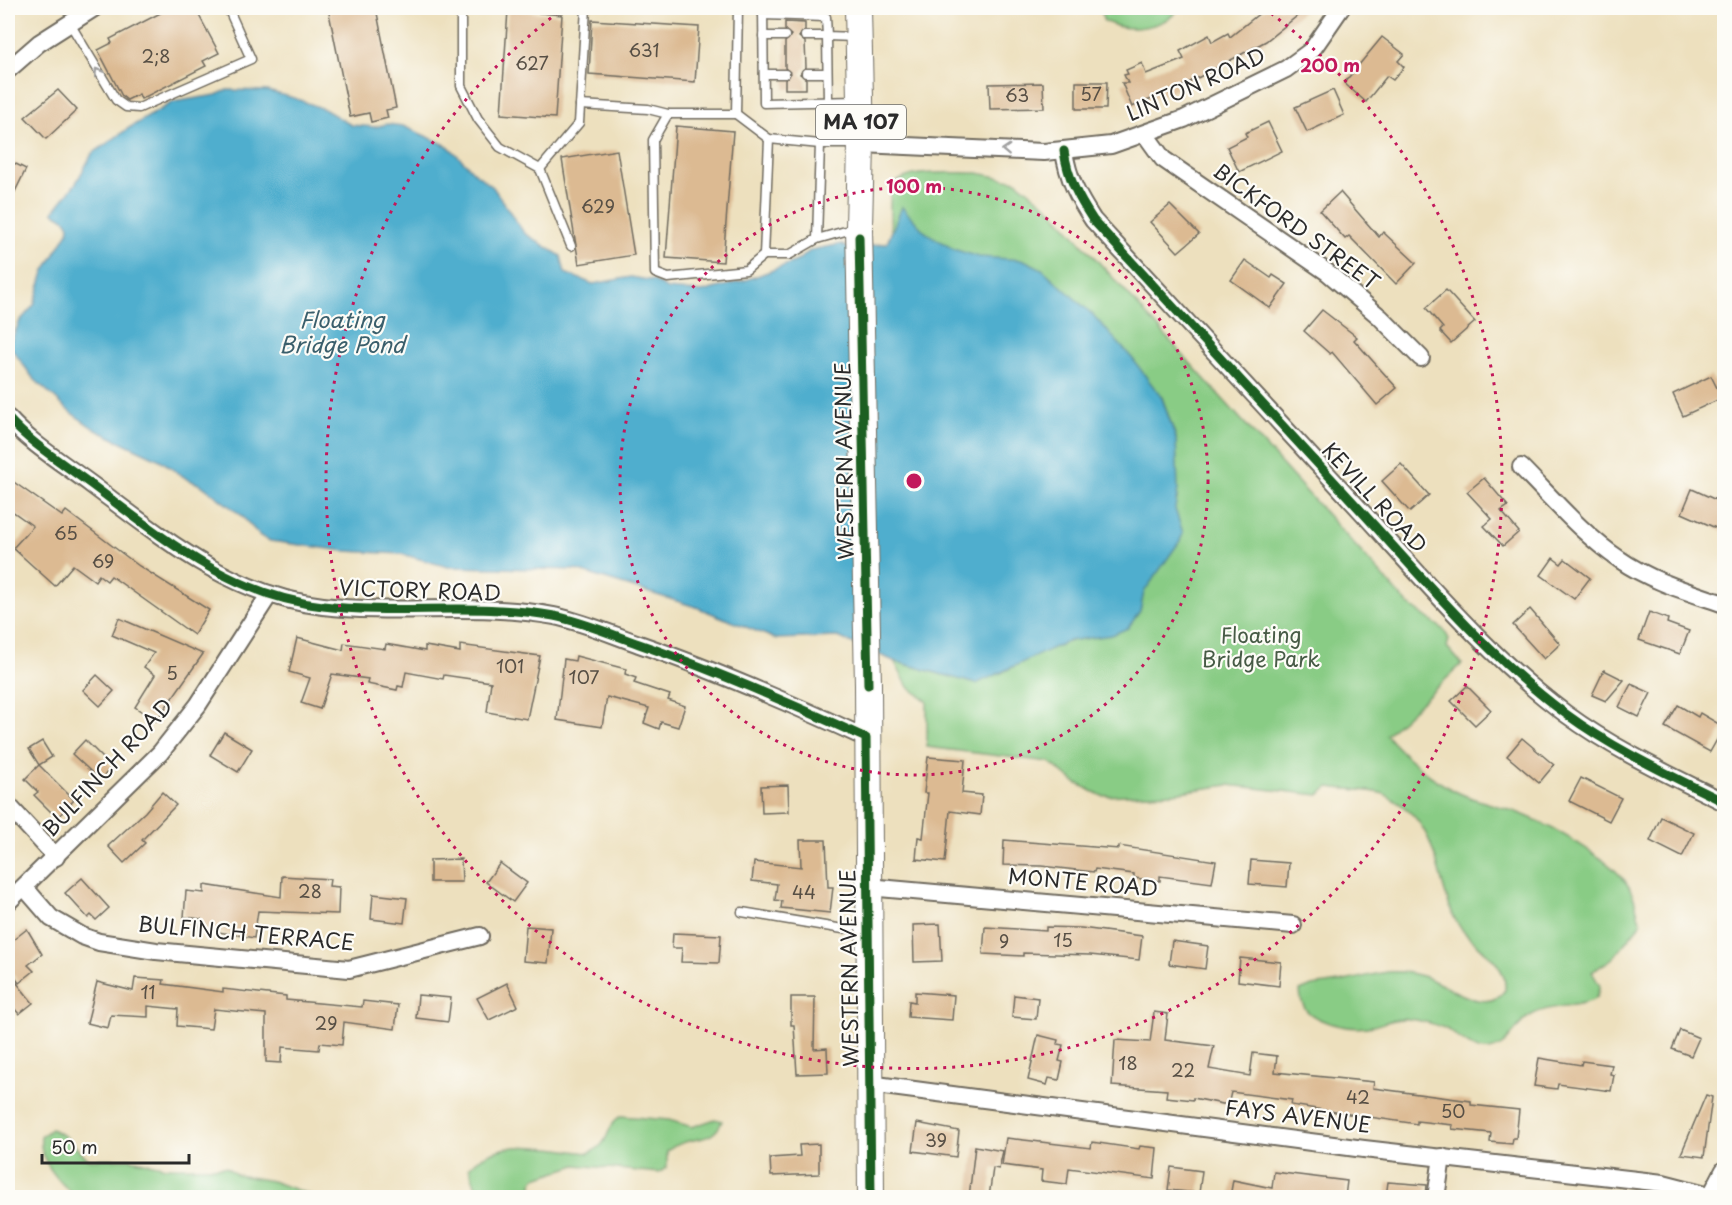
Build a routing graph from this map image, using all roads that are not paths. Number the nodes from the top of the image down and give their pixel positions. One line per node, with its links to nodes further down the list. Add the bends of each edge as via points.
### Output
1 (94, 8): 9 (street)
2 (228, 8): 9 (lane, one-way to 9, via 251,59 138,108 126,107 116,100)
3 (461, 8): 30 (lane, via 461,86 478,119 500,147)
4 (586, 8): 22 (lane)
5 (738, 8): 24 (lane)
6 (858, 8): 14 (main road, WESTERN AVENUE / MA 107)
7 (1341, 8): 25 (street, LINTON ROAD, via 1312,50 1286,69)
8 (763, 11): 10 (lane); 13 (lane, via 826,17)
9 (69, 22): 15 (street)
10 (764, 36): 11 (lane); 17 (lane)
11 (785, 36)
12 (805, 36): 13 (lane)
13 (827, 36): 14 (lane); 19 (lane)
14 (859, 37): 20 (main road, WESTERN AVENUE / MA 107)
15 (8, 70)
16 (806, 73): 19 (lane)
17 (764, 74): 18 (lane); 21 (lane, via 764,103)
18 (785, 74)
19 (827, 74): 21 (lane)
20 (860, 101): 21 (lane); 28 (main road, WESTERN AVENUE / MA 107)
21 (828, 102)
22 (580, 105): 23 (lane); 30 (lane, via 579,123)
23 (668, 114): 24 (lane); 34 (lane, via 653,140 655,273 668,278 746,270)
24 (736, 114): 26 (lane)
25 (1145, 134): 29 (street, LINTON ROAD, via 1111,145); 35 (street, BICKFORD STREET, via 1163,159 1349,290)
26 (769, 140): 27 (lane); 34 (lane)
27 (820, 144): 28 (lane); 32 (lane)
28 (861, 144): 29 (street, LINTON ROAD, one-way to 28); 31 (main road, WESTERN AVENUE / MA 107)
29 (1064, 151): 41 (street, KEVILL ROAD, via 1072,185 1093,220 1502,659 1597,736)
30 (540, 169): 33 (lane)
31 (859, 232): 32 (lane); 40 (main road, WESTERN AVENUE / MA 107)
32 (817, 238): 34 (lane, via 789,255)
33 (571, 246)
34 (764, 255)
35 (1421, 358)
36 (8, 418): 38 (street, VICTORY ROAD, via 171,543 231,580)
37 (1521, 467): 39 (street, via 1619,560 1659,580)
38 (269, 595): 40 (street, VICTORY ROAD, via 344,608 489,610 553,616 672,655); 43 (street, BULFINCH ROAD, via 198,705 160,753)
39 (1725, 604)
40 (866, 738): 44 (main road, WESTERN AVENUE / MA 107)
41 (1725, 802)
42 (8, 805): 43 (street)
43 (57, 856): 45 (street, BULFINCH ROAD)
44 (868, 887): 48 (main road, WESTERN AVENUE / MA 107); 49 (street, MONTE ROAD)
45 (25, 888): 46 (street, BULFINCH ROAD); 50 (street, BULFINCH TERRACE, via 51,918 82,936 156,951 349,969)
46 (8, 902)
47 (742, 912): 48 (lane, via 843,929)
48 (868, 923): 51 (main road, WESTERN AVENUE / MA 107)
49 (1293, 925)
50 (480, 936)
51 (869, 1084): 52 (street, FAYS AVENUE); 55 (main road, WESTERN AVENUE / MA 107)
52 (1442, 1156): 54 (street, FAYS AVENUE, via 1663,1183); 56 (street)
53 (1725, 1170): 54 (street)
54 (1716, 1196)
55 (871, 1197)
56 (1436, 1197)

